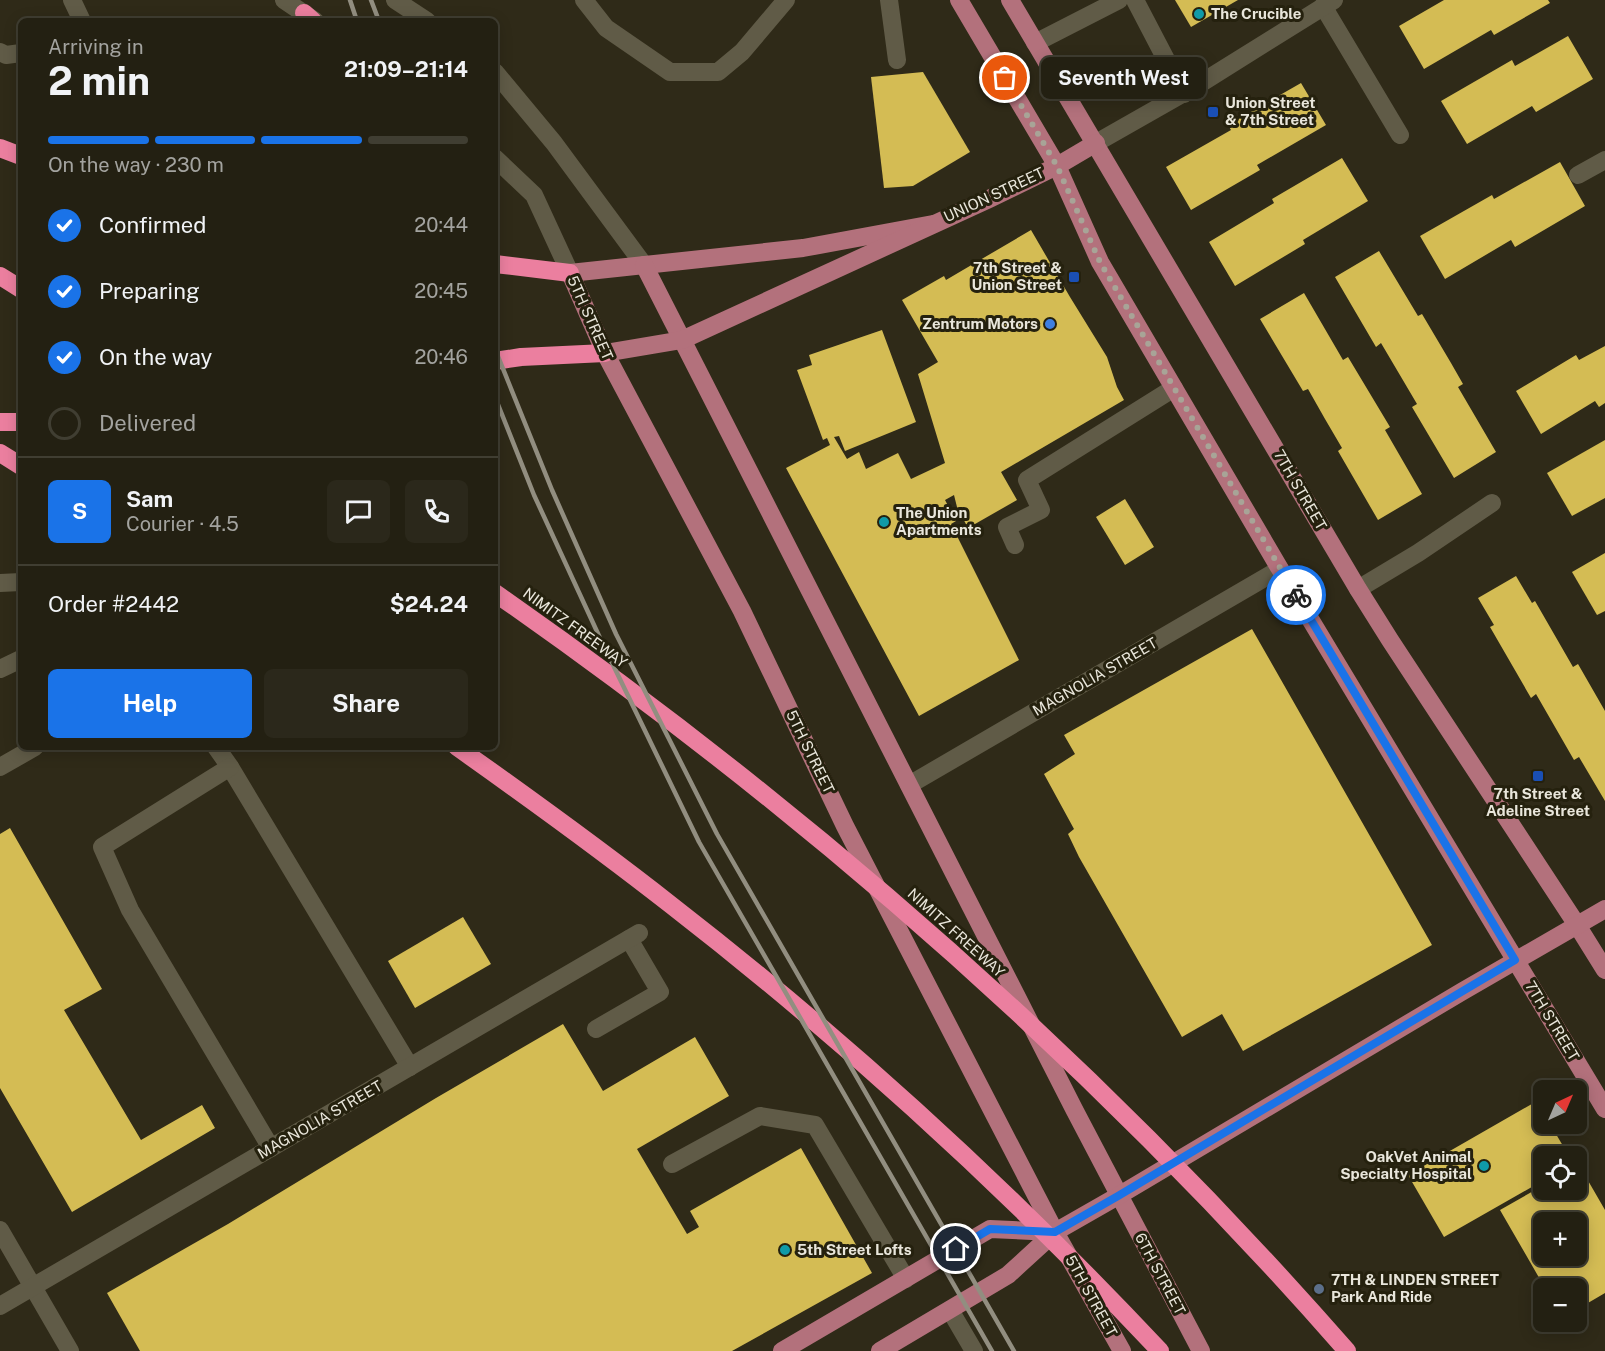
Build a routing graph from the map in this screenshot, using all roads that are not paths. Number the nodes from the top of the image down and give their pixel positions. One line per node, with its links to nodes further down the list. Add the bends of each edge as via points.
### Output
1 (72, 0): 13 (street)
2 (284, 0): 14 (street)
3 (395, 0): 12 (street)
4 (584, 0): 5 (street, via 606,28 670,72 718,72 742,52)
5 (786, 0)
6 (888, 0): 18 (street)
7 (959, 0): 27 (main road, 7TH STREET)
8 (1010, 0): 15 (main road, 7TH STREET)
9 (1119, 0): 15 (street)
10 (1136, 0): 20 (street)
11 (1328, 3): 20 (street, UNION STREET); 21 (street)
12 (420, 11)
13 (81, 18)
14 (311, 18)
15 (1035, 43): 22 (main road, 7TH STREET)
16 (0, 52): 17 (street)
17 (18, 53)
18 (897, 60)
19 (498, 76): 31 (street, via 554,143)
20 (1184, 94): 22 (street, UNION STREET)
21 (1400, 135)
22 (1096, 143): 27 (main road, UNION STREET); 48 (main road, 7TH STREET)
23 (0, 148): 24 (highway)
24 (18, 155)
25 (1605, 160): 28 (street)
26 (498, 161): 32 (street, 5TH STREET, via 534,195)
27 (1057, 166): 29 (main road, UNION STREET); 38 (main road, 7TH STREET, via 1100,262)
28 (1578, 175)
29 (933, 224): 31 (main road, UNION STREET, via 803,248); 35 (main road, UNION STREET)
30 (498, 264): 32 (highway)
31 (644, 265): 32 (main road, UNION STREET); 35 (main road)
32 (570, 273): 36 (main road, 5TH STREET)
33 (0, 276): 34 (highway)
34 (18, 287)
35 (682, 340): 36 (main road, UNION STREET); 57 (main road)
36 (605, 353): 37 (highway); 69 (main road, 5TH STREET, via 742,611 845,826)
37 (498, 361)
38 (1174, 388): 44 (street, via 1027,480 1041,510 1007,527); 45 (main road, 7TH STREET)
39 (0, 422): 40 (highway)
40 (18, 422)
41 (0, 453): 42 (highway)
42 (18, 464)
43 (1492, 503): 48 (street)
44 (1015, 545)
45 (1280, 569): 57 (street, MAGNOLIA STREET); 60 (main road, 7TH STREET)
46 (18, 582): 47 (street)
47 (0, 583)
48 (1359, 589): 59 (main road, 7TH STREET)
49 (498, 595): 81 (highway, NIMITZ FREEWAY, via 711,751 941,942 1138,1128)
50 (18, 660): 51 (street)
51 (0, 669)
52 (30, 750): 55 (street)
53 (218, 750): 56 (street)
54 (461, 750): 79 (highway, via 671,905 817,1024 1024,1212)
55 (0, 767)
56 (230, 767): 63 (street); 65 (street, via 102,847 130,909)
57 (909, 785): 67 (main road)
58 (1605, 909): 59 (main road)
59 (1577, 925): 60 (main road); 61 (main road, 7TH STREET)
60 (1515, 960): 64 (main road, 7TH STREET); 67 (main road)
61 (1605, 970)
62 (596, 1029): 63 (street, MAGNOLIA STREET, via 660,992 634,936)
63 (410, 1067): 65 (street, MAGNOLIA STREET)
64 (1605, 1109)
65 (271, 1148): 71 (street, MAGNOLIA STREET)
66 (672, 1164): 70 (street, via 760,1116 815,1125)
67 (1118, 1196): 69 (main road); 80 (main road, 6TH STREET)
68 (0, 1230): 71 (street)
69 (1055, 1232): 70 (main road, via 990,1229); 73 (main road, via 1008,1275); 78 (main road, 5TH STREET)
70 (906, 1279): 75 (main road)
71 (33, 1288): 72 (street, MAGNOLIA STREET); 74 (street)
72 (0, 1306)
73 (950, 1310): 76 (main road); 77 (street)
74 (70, 1351)
75 (782, 1351)
76 (880, 1351)
77 (974, 1351)
78 (1122, 1351)
79 (1160, 1351)
80 (1201, 1351)
81 (1347, 1351)

